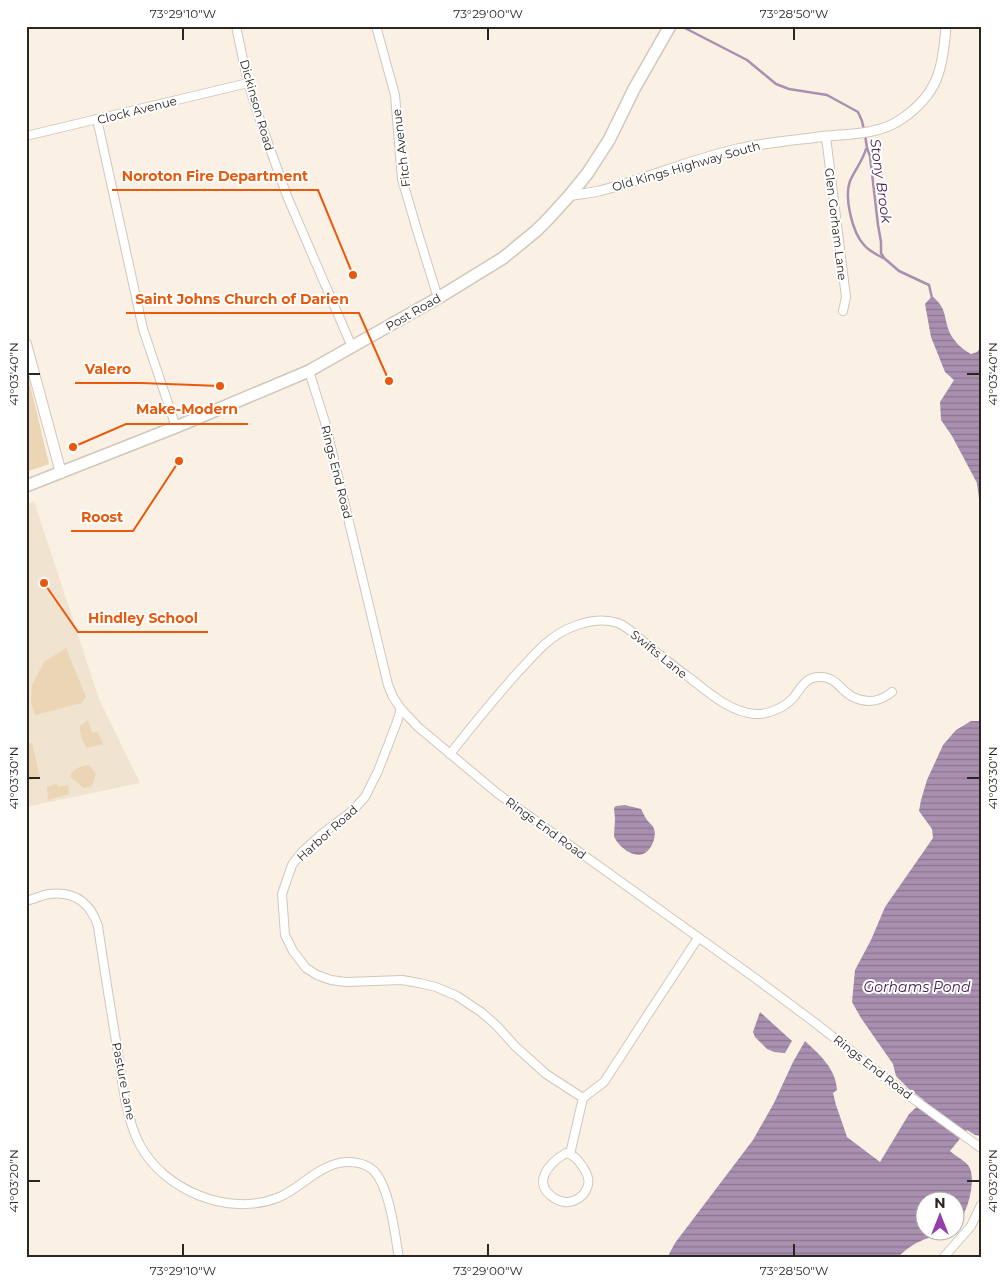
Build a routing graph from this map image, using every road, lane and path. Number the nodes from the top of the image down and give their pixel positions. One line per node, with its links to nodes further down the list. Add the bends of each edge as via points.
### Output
1 (236, 26): 5 (street, Dickinson Road)
2 (376, 26): 10 (street, Fitch Avenue, via 394,96 402,178)
3 (670, 26): 9 (main road, Post Road, via 609,140)
4 (946, 26): 8 (street, Old Kings Highway South, via 941,66 935,84 921,102 901,119 880,129)
5 (248, 83): 6 (street, Clock Avenue); 13 (street, Dickinson Road, via 287,196)
6 (97, 119): 7 (street, Clock Avenue); 15 (street, via 143,329)
7 (26, 136)
8 (826, 136): 9 (street, Old Kings Highway South, via 736,149 599,191); 11 (street, Glen Gorham Lane, via 846,297)
9 (570, 196): 10 (main road, Post Road, via 536,231 503,258)
10 (438, 298): 13 (main road, Post Road)
11 (843, 311)
12 (26, 344): 16 (main road)
13 (352, 347): 14 (main road, Post Road)
14 (308, 371): 15 (main road, Post Road); 19 (street, Rings End Road, via 325,422 388,685)
15 (176, 427): 16 (main road, Post Road)
16 (61, 472): 17 (main road, Post Road)
17 (26, 486)
18 (892, 692): 20 (street, Swifts Lane, via 876,701 866,700 854,697 831,679 814,678 803,683 790,701 775,710 757,714 745,712 705,690 620,624 594,621 571,628 545,644)
19 (401, 709): 20 (street, Rings End Road); 23 (street, Harbor Road, via 365,797 301,853 292,865 282,894 285,935 306,968 331,980 411,981 457,996 496,1025 546,1074)
20 (450, 754): 22 (street, Rings End Road, via 497,793)
21 (26, 901): 27 (street, Pasture Lane, via 47,894 66,894 84,902 94,915 126,1105 139,1144 163,1174 203,1197 228,1204 248,1204 278,1198 328,1166 356,1162 373,1170 385,1188)
22 (698, 938): 23 (street, via 604,1082); 24 (street, Rings End Road)
23 (583, 1098): 25 (street)
24 (981, 1148)
25 (570, 1154): 25 (street, via 580,1162 589,1184 582,1197 564,1202 550,1195 544,1180 551,1164)
26 (981, 1205): 28 (street, via 971,1226)
27 (399, 1258)
28 (943, 1258)

